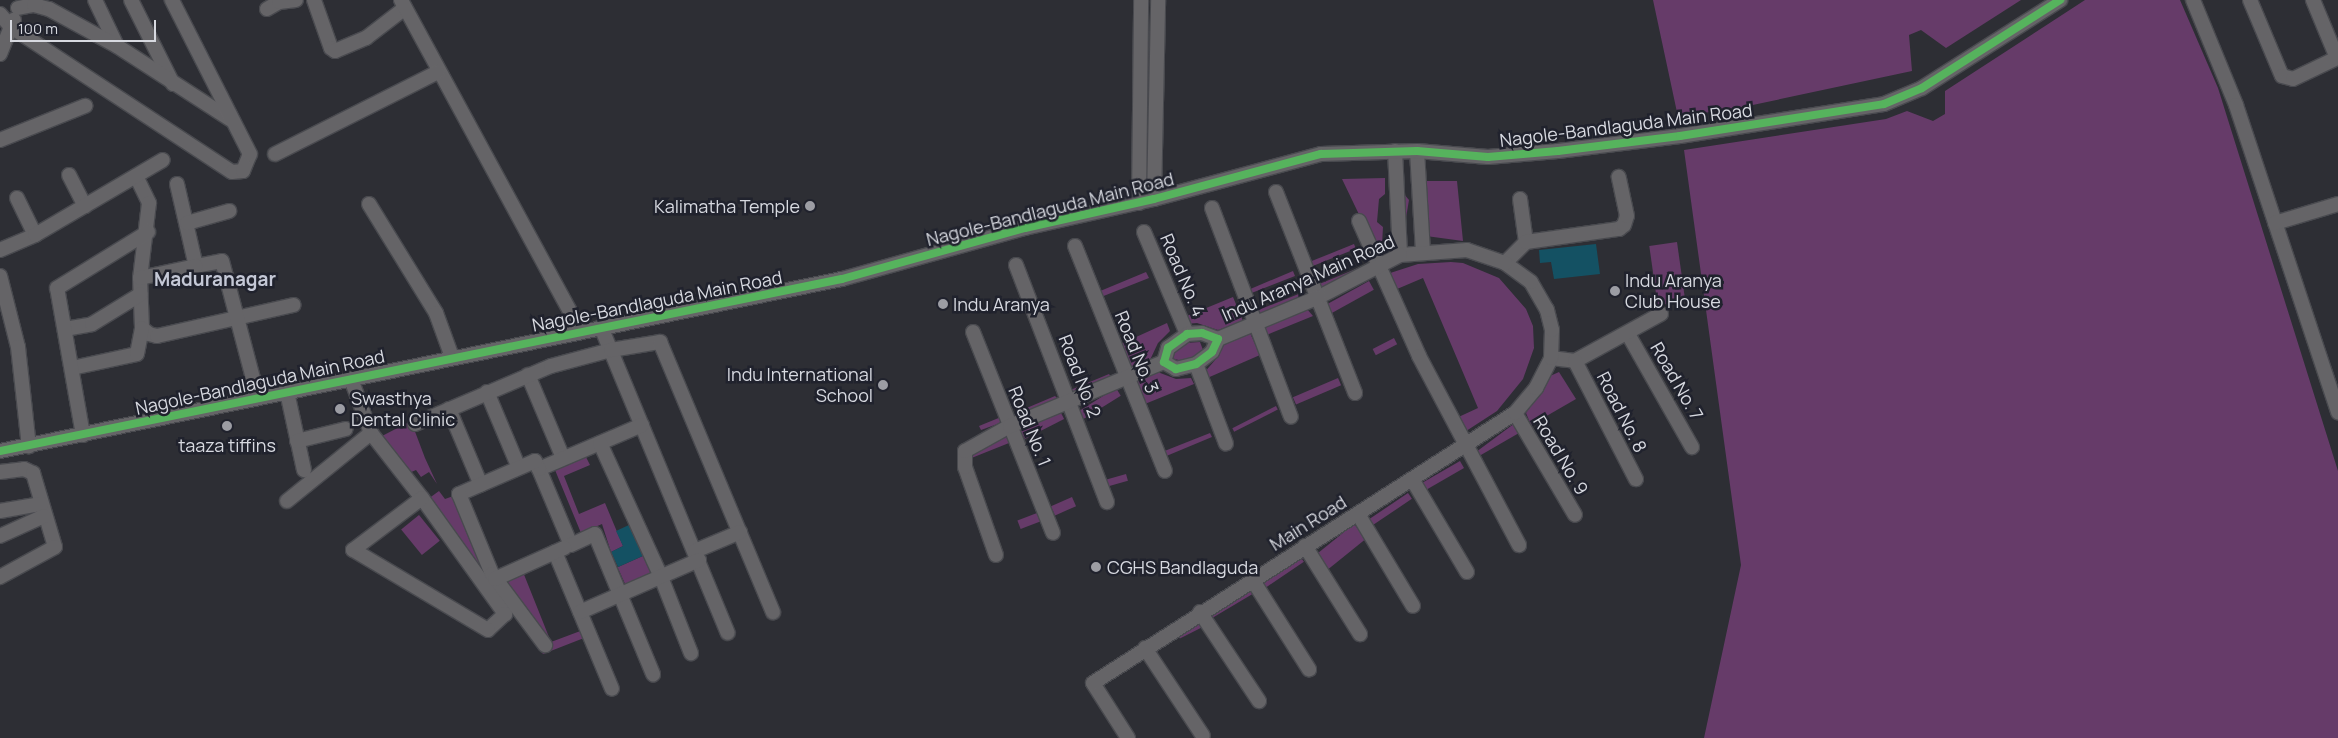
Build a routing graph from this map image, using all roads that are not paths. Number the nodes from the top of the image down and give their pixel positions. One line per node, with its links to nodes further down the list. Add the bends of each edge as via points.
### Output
1 (95, 0): 17 (street)
2 (131, 0): 20 (street)
3 (172, 0): 22 (street)
4 (296, 0): 14 (street, via 279,2)
5 (314, 0): 13 (street, via 331,48 335,51 366,38)
6 (1141, 0): 36 (street)
7 (1158, 0): 34 (street)
8 (2060, 0): 25 (street, Nagole-Bandlaguda Main Road, via 1922,88 1884,104 1680,136 1558,151 1488,157)
9 (2194, 0): 44 (street, via 2236,105)
10 (2250, 0): 11 (street, via 2282,76 2293,80 2337,58)
11 (2313, 0)
12 (17, 4): 16 (street); 17 (street, via 49,9)
13 (403, 4): 19 (street)
14 (266, 9)
15 (0, 14): 16 (street)
16 (12, 27): 18 (street); 22 (street, via 232,172 242,171 250,154)
17 (117, 46): 20 (street)
18 (0, 54)
19 (438, 72): 26 (street); 68 (street)
20 (174, 85): 22 (street)
21 (85, 106): 23 (street)
22 (230, 119)
23 (0, 140)
24 (1395, 151): 25 (street, Nagole-Bandlaguda Main Road); 34 (street, Nagole-Bandlaguda Main Road, via 1321,154); 52 (street)
25 (1417, 151): 51 (street)
26 (275, 154)
27 (164, 160): 29 (street)
28 (69, 175): 39 (street)
29 (136, 176): 39 (street); 45 (street, via 149,204)
30 (1619, 177): 48 (street, via 1627,216 1619,229)
31 (178, 184): 43 (street)
32 (1276, 192): 60 (street)
33 (17, 198): 47 (street)
34 (1154, 199): 36 (street, Nagole-Bandlaguda Main Road)
35 (1520, 199): 48 (street)
36 (1140, 203): 65 (street, Nagole-Bandlaguda Main Road, via 1025,228 842,279)
37 (369, 204): 74 (street, via 436,313)
38 (2338, 204): 44 (street)
39 (85, 206): 47 (street)
40 (1212, 208): 64 (street)
41 (229, 211): 43 (street)
42 (1359, 221): 56 (street)
43 (187, 223): 55 (street)
44 (2275, 223): 83 (street)
45 (148, 232): 58 (street); 67 (street, via 57,288)
46 (1144, 232): 70 (street, Road No. 4)
47 (35, 235): 50 (street)
48 (1526, 242): 53 (street)
49 (1075, 246): 81 (street, Road No. 3)
50 (0, 250)
51 (1423, 252): 52 (street, Indu Aranya Main Road); 53 (street, Indu Aranya Main Road, via 1467,250)
52 (1400, 255): 56 (street, Indu Aranya Main Road)
53 (1505, 263): 75 (street, Indu Aranya Main Road, via 1531,282 1547,310 1552,330)
54 (1016, 265): 88 (street, Road No. 2)
55 (196, 266): 58 (street); 63 (street, via 222,261)
56 (1379, 267): 60 (street, Indu Aranya Main Road); 102 (street, via 1419,356)
57 (0, 276): 103 (street, via 18,347)
58 (140, 278): 59 (street)
59 (141, 294): 66 (street); 67 (street, via 92,324)
60 (1319, 297): 64 (street, Indu Aranya Main Road); 86 (street)
61 (294, 305): 63 (street)
62 (1661, 314): 71 (street)
63 (236, 317): 66 (street, via 157,336); 87 (street)
64 (1258, 323): 72 (street, Indu Aranya Main Road); 92 (street)
65 (601, 327): 68 (street, Nagole-Bandlaguda Main Road); 73 (street)
66 (142, 328): 79 (street, via 137,354)
67 (65, 329): 79 (street)
68 (580, 330): 74 (street, Nagole-Bandlaguda Main Road)
69 (973, 332): 95 (street, Road No. 1)
70 (1187, 334): 72 (street, via 1202,333); 77 (street, via 1168,348)
71 (1628, 334): 76 (street); 104 (street, Road No. 7)
72 (1218, 339): 78 (street, via 1212,352)
73 (611, 350): 80 (street); 94 (street); 122 (street, via 660,342)
74 (452, 357): 82 (street, Nagole-Bandlaguda Main Road)
75 (1551, 358): 76 (street); 91 (street, Indu Aranya Main Road, via 1536,388)
76 (1575, 361): 113 (street, Road No. 8)
77 (1164, 362): 78 (street, via 1176,369); 81 (street)
78 (1196, 364): 101 (street)
79 (72, 368): 98 (street)
80 (528, 375): 85 (street); 106 (street)
81 (1127, 377): 88 (street); 110 (street, Road No. 3)
82 (351, 378): 84 (street, Nagole-Bandlaguda Main Road); 97 (street)
83 (2335, 391): 90 (street)
84 (287, 392): 87 (street, Nagole-Bandlaguda Main Road); 99 (street)
85 (487, 392): 89 (street); 107 (street)
86 (1355, 393)
87 (258, 397): 98 (street, Nagole-Bandlaguda Main Road)
88 (1071, 401): 95 (street); 117 (street, Road No. 2)
89 (449, 409): 93 (street); 114 (street)
90 (2338, 412)
91 (1515, 413): 102 (street, Indu Aranya Main Road); 121 (street, Road No. 9)
92 (1291, 417)
93 (415, 424)
94 (642, 425): 100 (street); 130 (street)
95 (1010, 426): 123 (street, Road No. 1); 129 (street, via 965,451 965,467)
96 (346, 430): 99 (street)
97 (371, 433): 115 (street); 116 (street)
98 (83, 435): 103 (street, Nagole-Bandlaguda Main Road)
99 (297, 441): 109 (street)
100 (600, 443): 106 (street); 133 (street)
101 (1226, 444)
102 (1467, 445): 112 (street, Main Road); 125 (street)
103 (29, 446): 105 (street, Nagole-Bandlaguda Main Road)
104 (1692, 447)
105 (0, 451)
106 (563, 458): 108 (street)
107 (519, 468): 108 (street, via 535,461); 114 (street)
108 (539, 469): 126 (street)
109 (304, 470)
110 (1165, 471)
111 (0, 472): 118 (street, via 30,469)
112 (1412, 479): 120 (street, Main Road); 131 (street)
113 (1636, 479)
114 (481, 485): 134 (street, via 459,494)
115 (422, 498): 115 (street, via 505,614 488,630 353,550)
116 (288, 500)
117 (1107, 502)
118 (43, 510): 119 (street); 124 (street); 132 (street, via 54,547)
119 (0, 511)
120 (1358, 514): 127 (street, Main Road); 137 (street)
121 (1575, 515)
122 (740, 532): 130 (street); 139 (street)
123 (1053, 533)
124 (0, 536)
125 (1520, 544)
126 (571, 545): 128 (street); 136 (street, via 595,534)
127 (1305, 546): 135 (street, Main Road); 142 (street)
128 (555, 552): 134 (street); 138 (street)
129 (996, 555)
130 (697, 556): 133 (street); 141 (street)
131 (1467, 572)
132 (0, 577)
133 (661, 577): 136 (street); 145 (street)
134 (495, 579): 143 (street)
135 (1252, 579): 140 (street, Main Road); 146 (street)
136 (620, 594): 138 (street); 147 (street)
137 (1413, 606)
138 (580, 612): 148 (street)
139 (773, 612)
140 (1200, 612): 144 (street, Main Road); 149 (street)
141 (728, 633)
142 (1360, 634)
143 (546, 645)
144 (1145, 648): 150 (street); 151 (street, Main Road, via 1093,683)
145 (691, 653)
146 (1309, 669)
147 (653, 674)
148 (612, 689)
149 (1258, 700)
150 (1203, 736)
151 (1128, 738)

